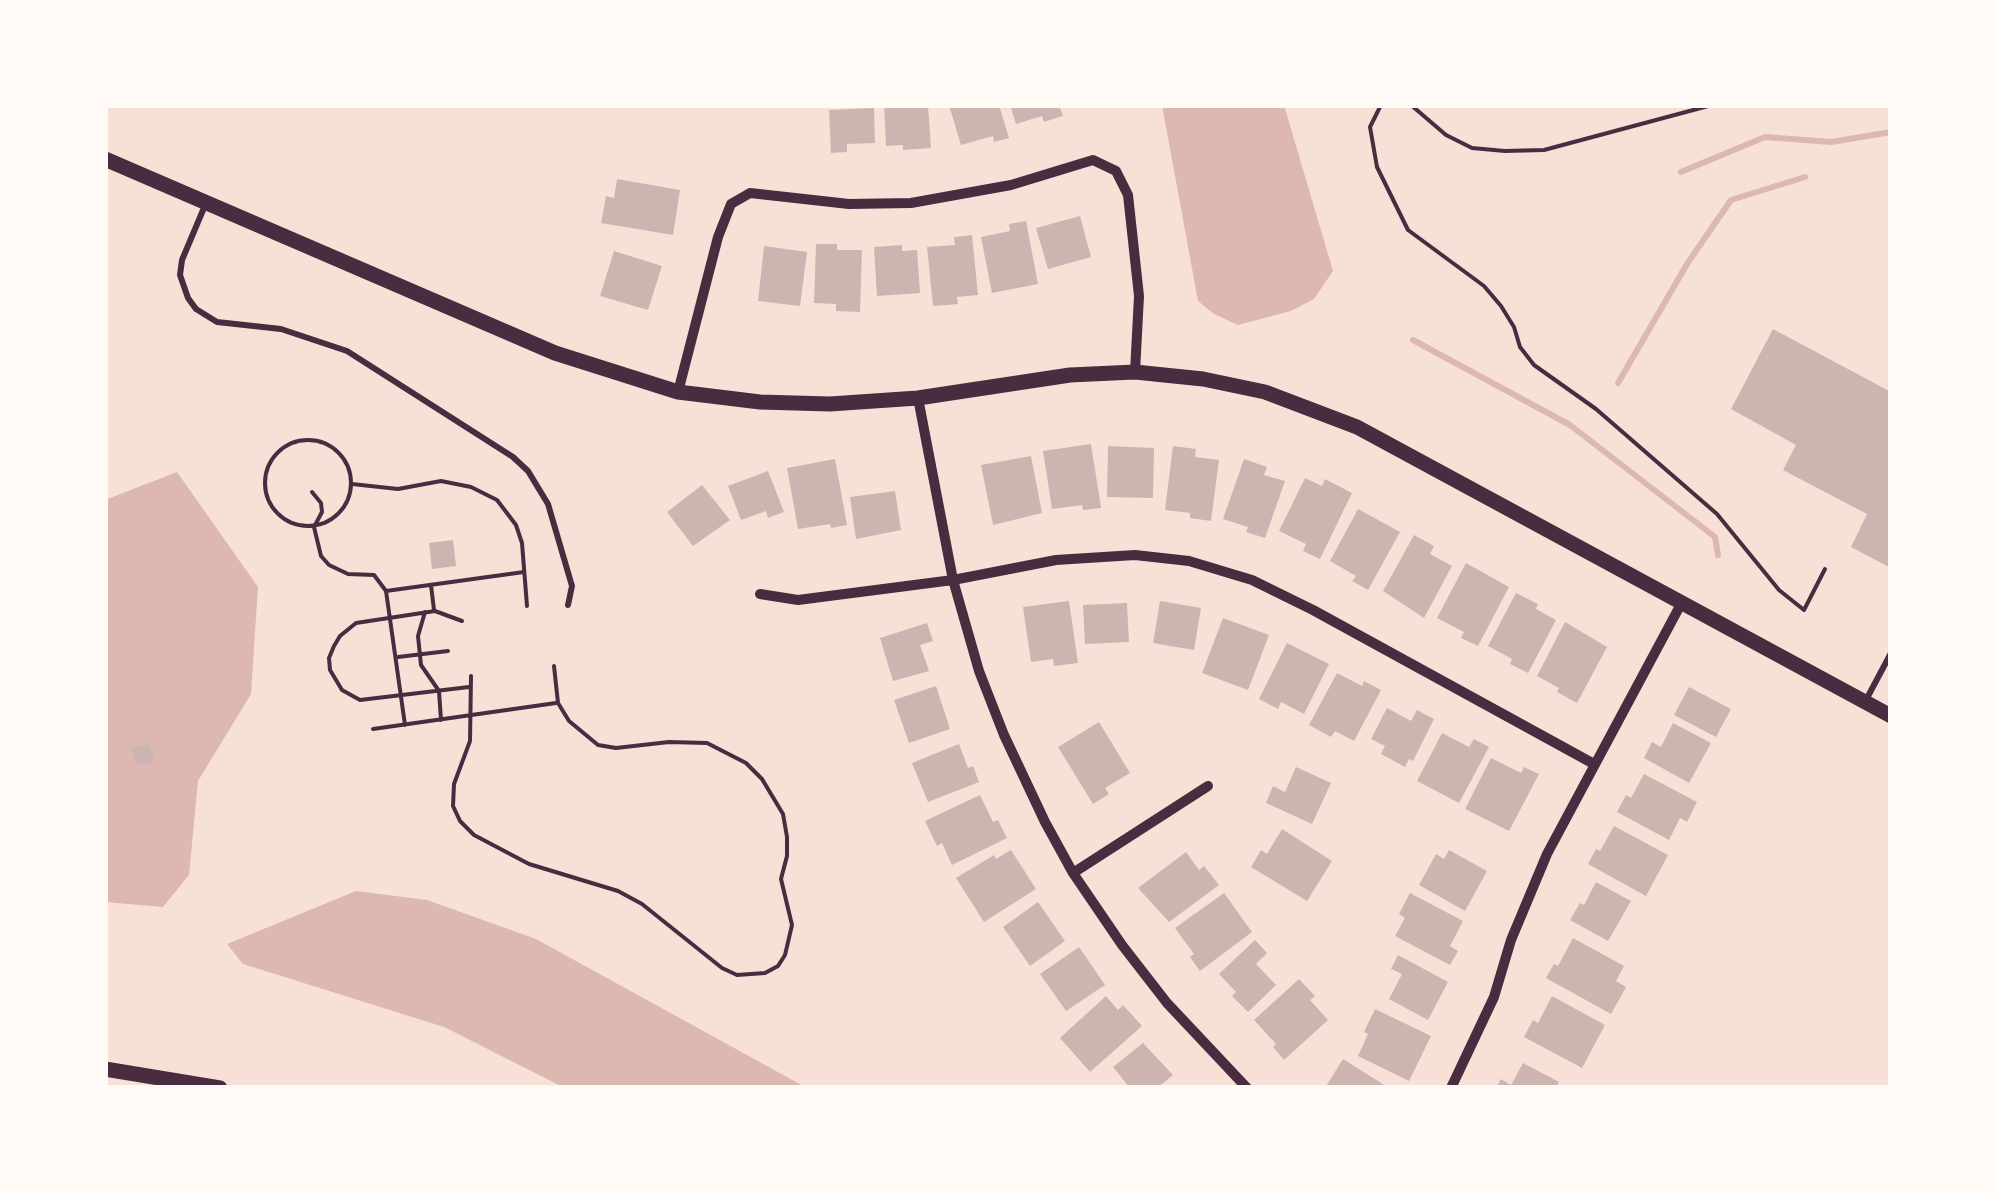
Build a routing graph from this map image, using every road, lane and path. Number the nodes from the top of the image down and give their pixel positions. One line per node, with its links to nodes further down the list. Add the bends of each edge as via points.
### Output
1 (1382, 105): 12 (path, via 1370,127 1377,167 1408,230 1484,286 1534,366 1596,409 1718,514 1778,590 1804,610)
2 (1411, 105): 3 (path, via 1446,136 1505,152 1544,150)
3 (1712, 105)
4 (105, 159): 5 (street)
5 (206, 202): 7 (street, via 555,353); 19 (lane, via 180,275 196,309 217,322 281,329 347,350 513,457 548,504 572,586)
6 (1134, 372): 7 (street, via 1138,296 1128,195 1116,170 1093,160 1012,185 911,203 750,193 731,204 718,237); 8 (street, via 1070,374); 18 (street, via 1234,385 1324,413)
7 (678, 392): 8 (street, via 796,404)
8 (918, 398): 14 (street)
9 (352, 484): 11 (path, via 345,508); 11 (path, via 346,460 315,440 291,444 272,459 264,482 271,506 289,523); 13 (path, via 398,489 440,480 486,493 516,525)
10 (312, 492): 11 (path, via 322,512)
11 (314, 527): 16 (path, via 316,547 329,564 348,574 374,575)
12 (1824, 569)
13 (524, 572): 15 (path); 20 (path)
14 (953, 580): 17 (street, via 798,600); 41 (street, via 1056,560 1134,555 1220,570 1312,610); 43 (street, via 1004,735)
15 (431, 585): 16 (path); 22 (path)
16 (386, 591): 23 (path)
17 (760, 594)
18 (1681, 604): 34 (street); 41 (street)
19 (568, 605)
20 (527, 606)
21 (424, 612): 22 (path); 23 (path); 27 (path)
22 (434, 612): 24 (path)
23 (390, 617): 28 (path); 33 (path, via 347,629 329,658 330,670 342,690 360,700)
24 (462, 621)
25 (448, 651): 27 (path)
26 (1891, 653): 34 (lane)
27 (420, 654): 28 (path); 32 (path)
28 (396, 657): 33 (path)
29 (554, 666): 35 (path)
30 (471, 676): 31 (path)
31 (471, 687): 32 (path); 36 (path)
32 (439, 691): 33 (path); 38 (path)
33 (401, 695): 39 (path)
34 (1865, 702): 37 (street)
35 (558, 703): 36 (path); 36 (path, via 569,722 598,745 708,743 762,779 782,814 786,837 781,878 792,925 778,966 737,976 630,897 529,864 474,835 453,806)
36 (471, 716): 38 (path)
37 (1891, 716)
38 (442, 720): 39 (path)
39 (405, 725): 40 (path)
40 (373, 729)
41 (1594, 764): 47 (street, via 1532,885 1494,997)
42 (1208, 786): 43 (street)
43 (1073, 873): 46 (street, via 1167,1002)
44 (105, 1069): 45 (street)
45 (220, 1088)
46 (1247, 1088)
47 (1451, 1088)

